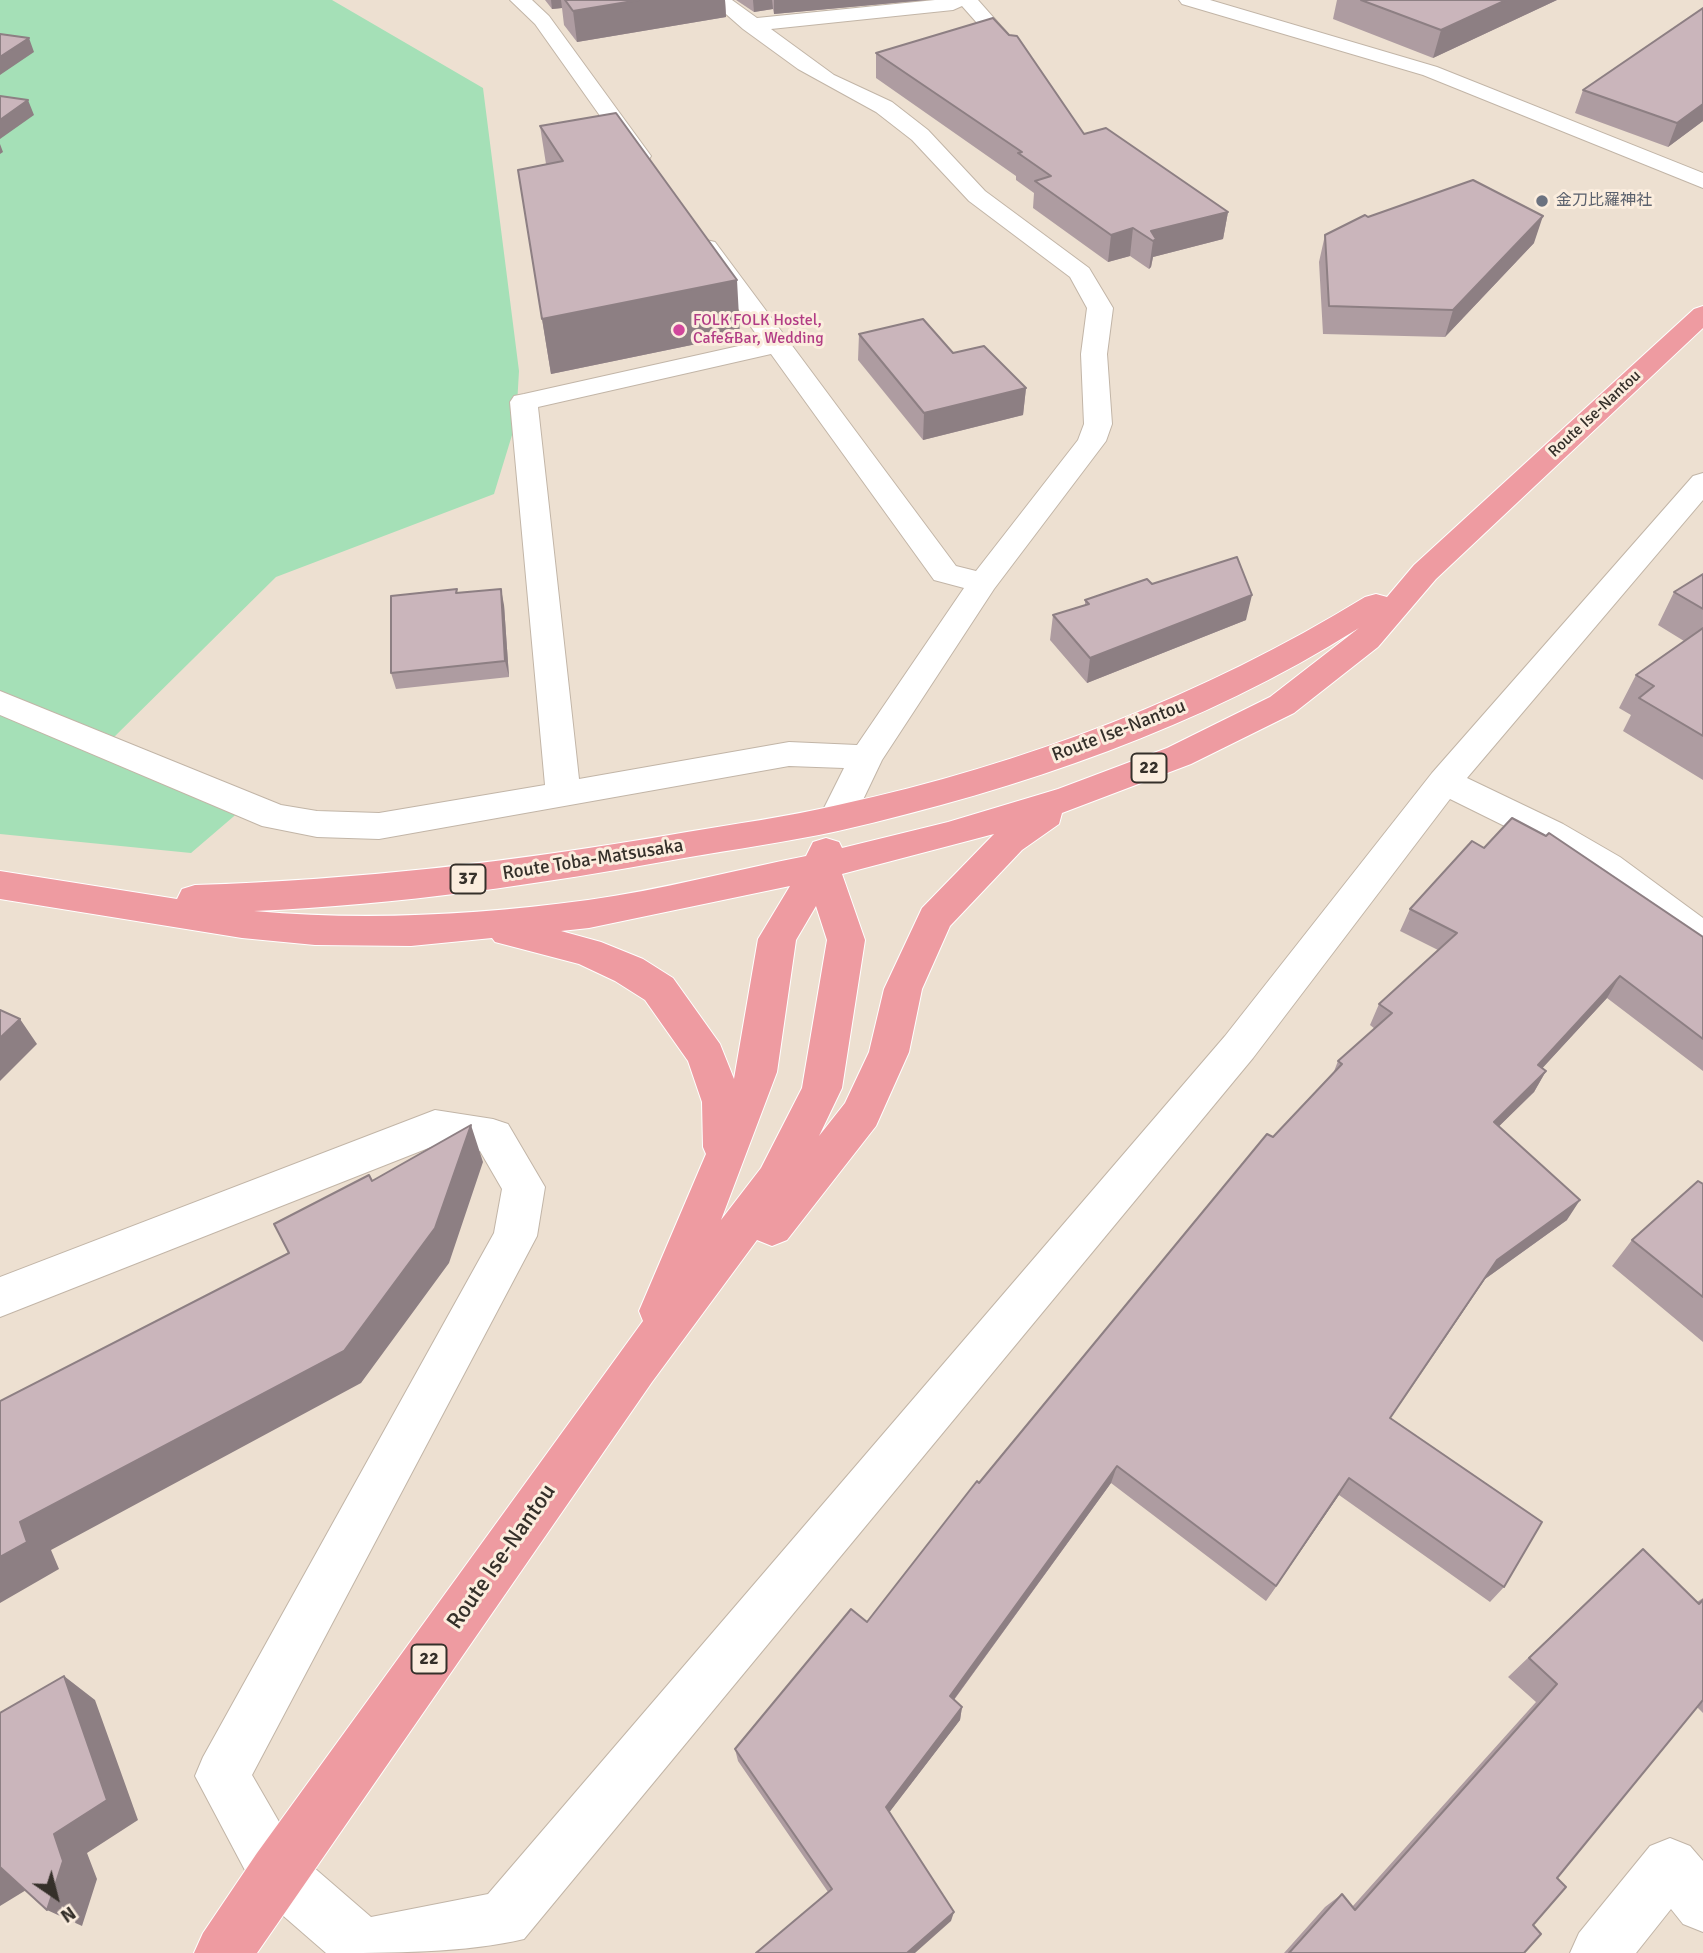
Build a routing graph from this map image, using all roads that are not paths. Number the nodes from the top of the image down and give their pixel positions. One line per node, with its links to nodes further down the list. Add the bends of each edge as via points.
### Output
1 (520, 0): 7 (street, via 555,18)
2 (720, 0): 5 (street)
3 (1189, 0): 8 (street, via 1430,71)
4 (960, 2): 5 (street); 6 (street)
5 (750, 25): 14 (street, via 816,72 884,107 920,135 977,195 1080,273 1100,307 1094,354 1098,424 1092,440)
6 (1016, 55)
7 (655, 177)
8 (1703, 181)
9 (688, 222): 11 (street)
10 (1703, 314): 13 (main road, Route Ise-Nantou / 22)
11 (777, 345): 14 (street, via 944,573); 18 (street, via 524,402)
12 (1703, 482): 17 (street)
13 (1424, 572): 19 (main road, Route Ise-Nantou / 22, via 1367,640 1282,705 1179,756); 20 (main road, Route Ise-Nantou / 22, via 1342,627 1257,673 1142,723 948,790)
14 (984, 583): 16 (street)
15 (0, 702): 18 (street, via 275,817 317,824 379,826)
16 (866, 757): 18 (street, via 789,754); 20 (street)
17 (1444, 782): 24 (street, via 1550,833); 29 (street, via 1240,1047 504,1919 363,1947)
18 (563, 794)
19 (1070, 799): 21 (main road, Route Ise-Nantou / 22); 28 (main road, via 1009,841 935,918 903,989 889,1052 861,1114 754,1250)
20 (837, 818): 21 (main road, Route Ise-Nantou / 22); 23 (main road, Route Toba-Matsusaka / 37, via 576,865 396,887 239,898)
21 (821, 866): 25 (main road, Route Toba-Matsusaka / 37, via 589,914); 26 (main road, Route Ise-Nantou / 22, via 777,939 757,1072); 28 (main road, Route Ise-Nantou / 22, via 846,940 822,1088 776,1181)
22 (0, 885): 23 (main road, Route Toba-Matsusaka / 37)
23 (95, 900): 25 (main road, Route Toba-Matsusaka / 37, via 315,931 411,932)
24 (1696, 923)
25 (468, 926): 26 (main road, via 528,935 588,952 659,989 706,1055 722,1102)
26 (725, 1160): 28 (main road, Route Ise-Nantou / 22)
27 (0, 1297): 29 (street, via 435,1127 493,1136 524,1187 515,1236 222,1776)
28 (636, 1367): 29 (main road, Route Ise-Nantou / 22)
29 (276, 1873): 31 (main road, Route Ise-Nantou / 22)
30 (1703, 1903): 32 (street, via 1670,1866)
31 (223, 1953)
32 (1600, 1953)

